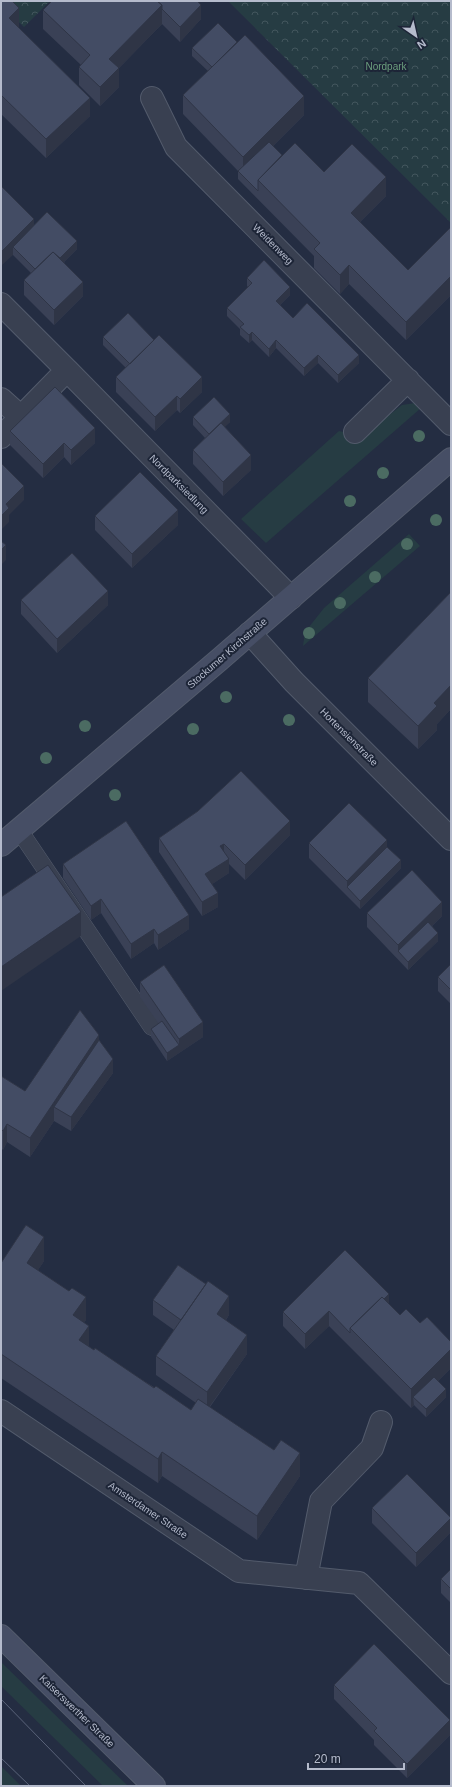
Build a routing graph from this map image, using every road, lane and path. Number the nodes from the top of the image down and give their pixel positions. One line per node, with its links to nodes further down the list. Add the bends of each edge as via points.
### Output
1 (152, 98): 4 (street, Weidenweg, via 176,147)
2 (1, 304): 3 (street, Nordparksiedlung)
3 (67, 370): 6 (street); 11 (street, Nordparksiedlung)
4 (408, 380): 7 (street, Weidenweg); 8 (street)
5 (1, 399): 6 (street)
6 (21, 417): 9 (street)
7 (451, 424)
8 (356, 432)
9 (1, 437)
10 (451, 460): 11 (street, Stockumer Kirchstraße)
11 (291, 598): 12 (street, Stockumer Kirchstraße)
12 (250, 634): 13 (street, Stockumer Kirchstraße); 14 (street, Hortensienstraße, via 294,682)
13 (19, 830): 15 (street, Stockumer Kirchstraße); 16 (lane)
14 (451, 839)
15 (1, 845)
16 (152, 1027)
17 (1, 1411): 19 (street, Amsterdamer Straße, via 239,1571)
18 (381, 1422): 19 (street, via 372,1448 321,1501)
19 (306, 1578): 21 (street, Amsterdamer Straße, via 359,1583)
20 (1, 1636): 22 (street, Kaiserswerther Straße)
21 (451, 1673)
22 (154, 1786)

